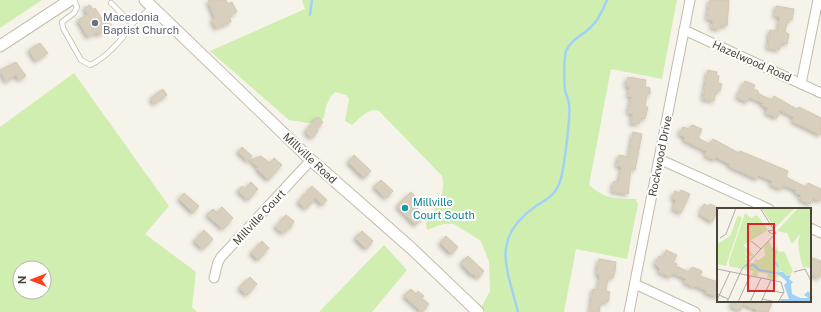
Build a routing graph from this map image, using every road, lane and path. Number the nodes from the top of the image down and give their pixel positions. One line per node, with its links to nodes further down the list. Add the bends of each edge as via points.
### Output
1 (70, 0): 9 (street)
2 (74, 0): 7 (lane, via 77,7 74,13 62,22 63,28 80,60 90,65 98,61)
3 (690, 0): 8 (street, Rockwood Drive)
4 (818, 0): 10 (street)
5 (111, 3): 7 (lane)
6 (148, 4): 7 (lane); 12 (street, Millville Road)
7 (132, 24)
8 (684, 30): 10 (street, Hazelwood Road); 13 (street, Rockwood Drive)
9 (0, 46)
10 (801, 84): 11 (street, Hazelwood Road)
11 (821, 93)
12 (311, 160): 17 (street, Millville Court, via 221,257); 19 (street, Millville Road, via 411,248)
13 (659, 160): 14 (street); 18 (street, Rockwood Drive)
14 (767, 208)
15 (811, 228): 16 (street)
16 (821, 232)
17 (214, 278)
18 (635, 284): 20 (street, Rockwood Drive); 21 (street)
19 (478, 312)
20 (629, 312)
21 (695, 312)

